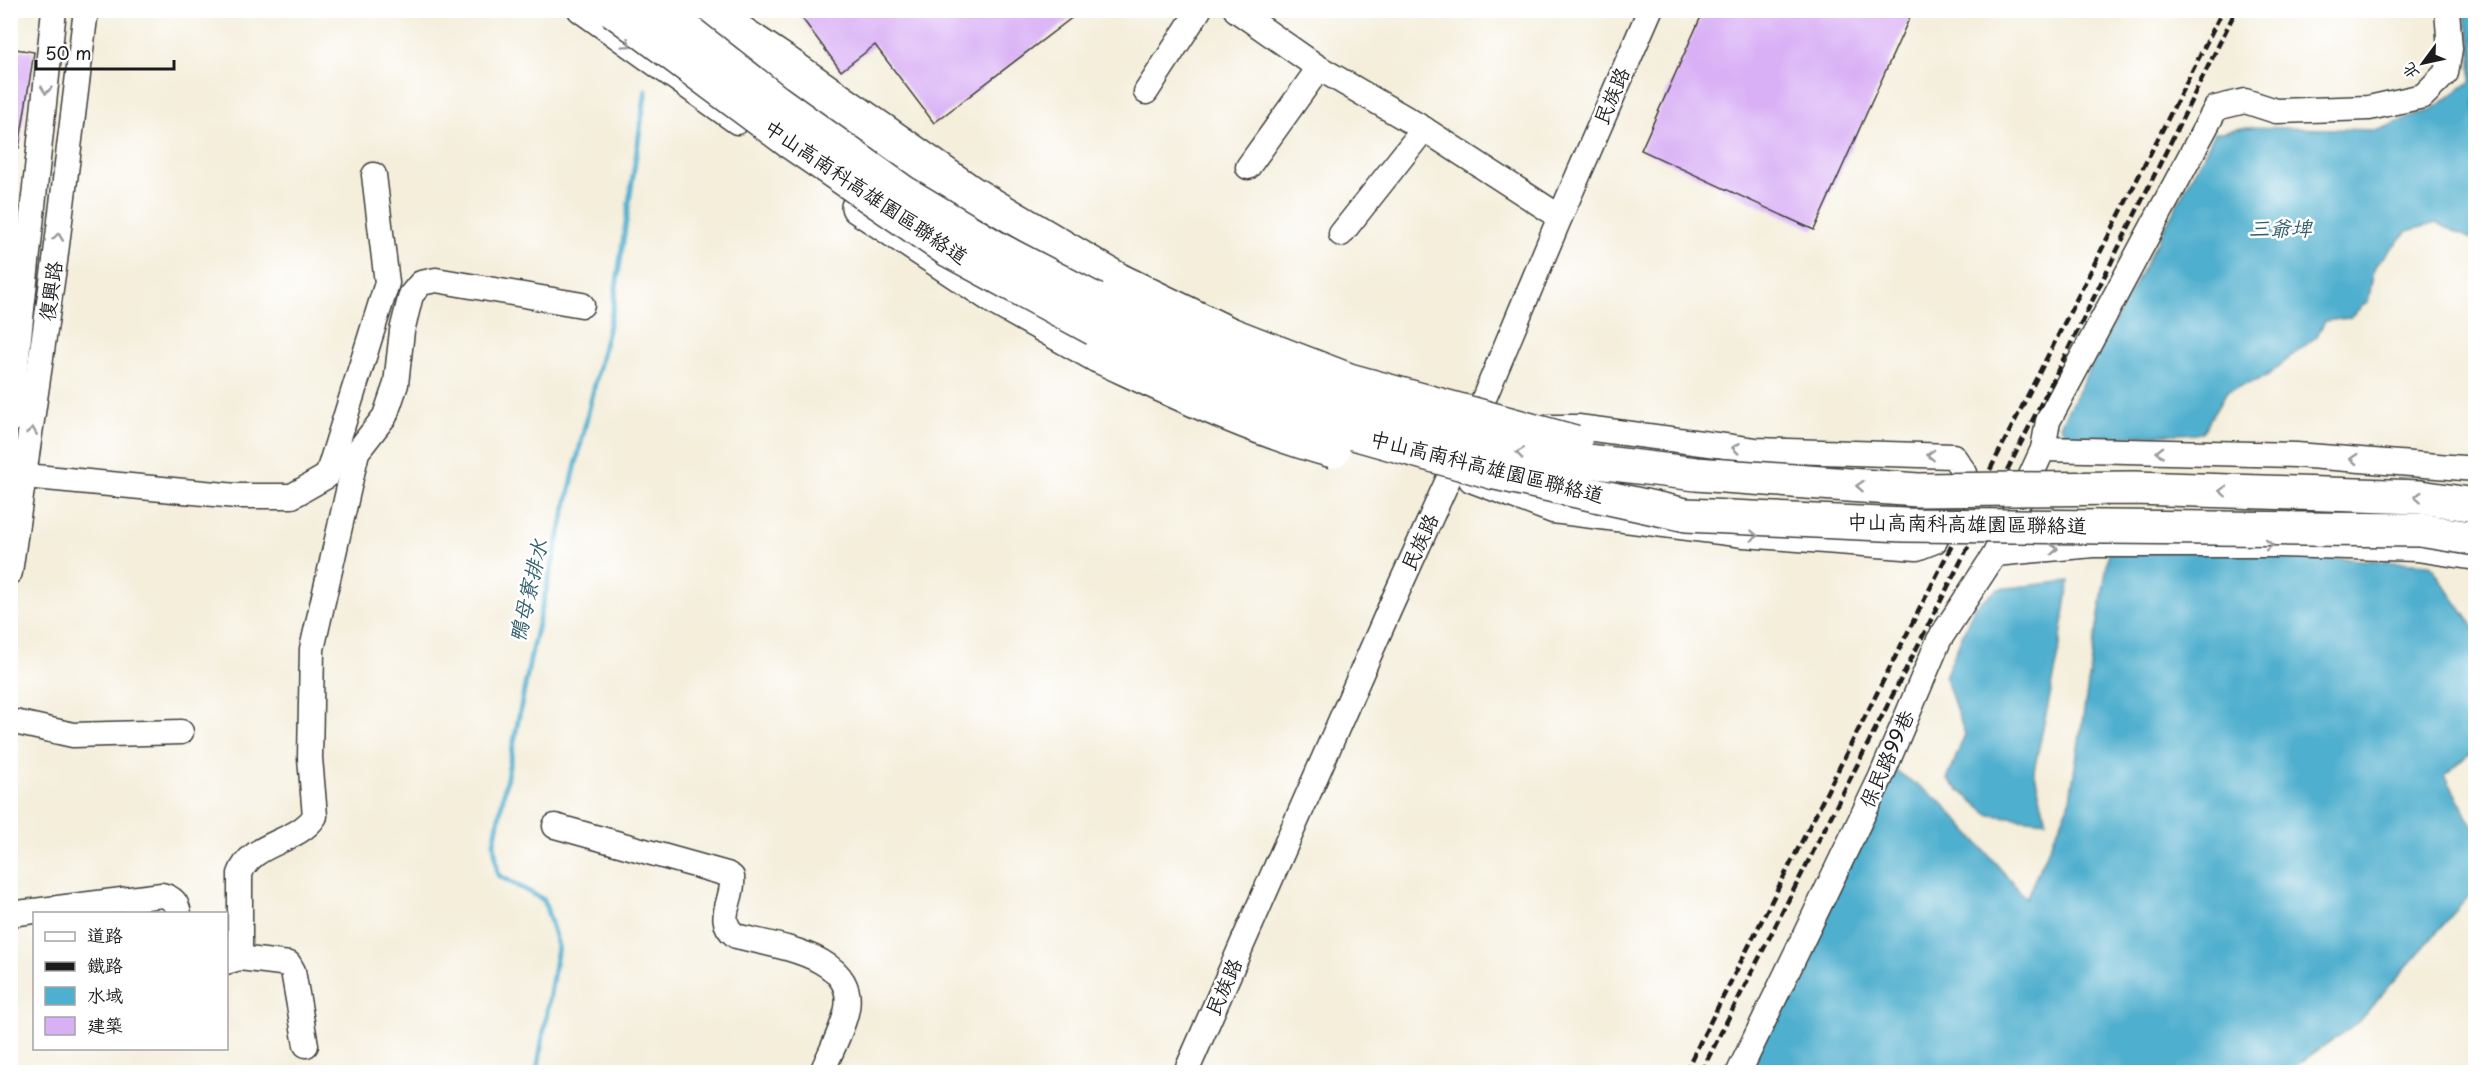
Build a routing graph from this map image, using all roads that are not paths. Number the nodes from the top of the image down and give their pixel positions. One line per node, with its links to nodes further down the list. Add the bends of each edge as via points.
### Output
1 (54, 10): 21 (street, 復興路, one-way to 21)
2 (86, 10): 27 (street, 復興路, one-way to 2)
3 (580, 10): 15 (street, one-way to 15)
4 (613, 10): 29 (highway, 中山高南科高雄園區聯絡道, bridge, via 790,142 948,250 1100,332 1311,422 1495,473)
5 (661, 10): 26 (highway, 中山高南科高雄園區聯絡道, one-way to 5, bridge, via 1491,446 1323,398 1113,309 998,249 903,192 776,101)
6 (691, 10): 22 (street, via 739,51 996,232 1186,326 1342,391)
7 (707, 10): 26 (highway, bridge, via 972,194 1119,280 1230,334 1349,380)
8 (1199, 10): 13 (street)
9 (1236, 10): 12 (street)
10 (1650, 10): 18 (street, 民族路)
11 (2447, 10): 23 (street, 保民路99巷, via 2450,49 2446,73 2423,96 2369,108 2276,111 2245,100 2216,108 2048,420)
12 (1319, 68): 14 (street); 16 (street)
13 (1146, 92)
14 (1424, 129): 18 (street); 19 (street)
15 (766, 142): 25 (street, via 834,177 975,267 1119,351 1276,416); 29 (highway, bridge, via 898,236 1000,301 1098,356 1202,404 1309,445 1503,497)
16 (1248, 167)
17 (374, 175): 27 (street, via 387,283 327,476 292,496 236,496)
18 (1560, 217): 22 (street, 民族路)
19 (1341, 234)
20 (582, 306): 39 (street, via 436,280 421,282 411,295 396,384 385,416 357,452 312,649 310,758 315,816 304,830 243,865)
21 (10, 422)
22 (1472, 427): 25 (street, 民族路); 25 (street, one-way to 22, via 1553,511 1744,535 1917,548 1935,541 1965,473 1953,456 1755,450 1578,427)
23 (2043, 449): 24 (street, one-way to 23, via 2296,455); 31 (street, 保民路99巷)
24 (2475, 469)
25 (1452, 473): 42 (street, 民族路)
26 (1696, 474): 28 (highway, 中山高南科高雄園區聯絡道, one-way to 26, bridge, via 2420,496 2170,489 1918,490)
27 (25, 476): 33 (street, 復興路)
28 (2475, 505)
29 (1686, 515): 30 (highway, 中山高南科高雄園區聯絡道, bridge, via 1904,525 2420,530)
30 (2475, 540)
31 (1995, 554): 32 (street, one-way to 32, via 2093,545 2280,545 2417,549); 43 (street, 保民路99巷, via 1939,640 1881,777)
32 (2475, 558)
33 (10, 572)
34 (10, 721): 35 (street, via 73,735)
35 (181, 732)
36 (555, 826): 41 (street, via 732,877 724,919 727,930 830,965 843,981 848,998 846,1013)
37 (179, 912): 38 (street, via 171,897 162,895)
38 (10, 914)
39 (233, 960): 40 (street, via 289,964)
40 (306, 1046)
41 (822, 1072)
42 (1186, 1072)
43 (1738, 1072)

